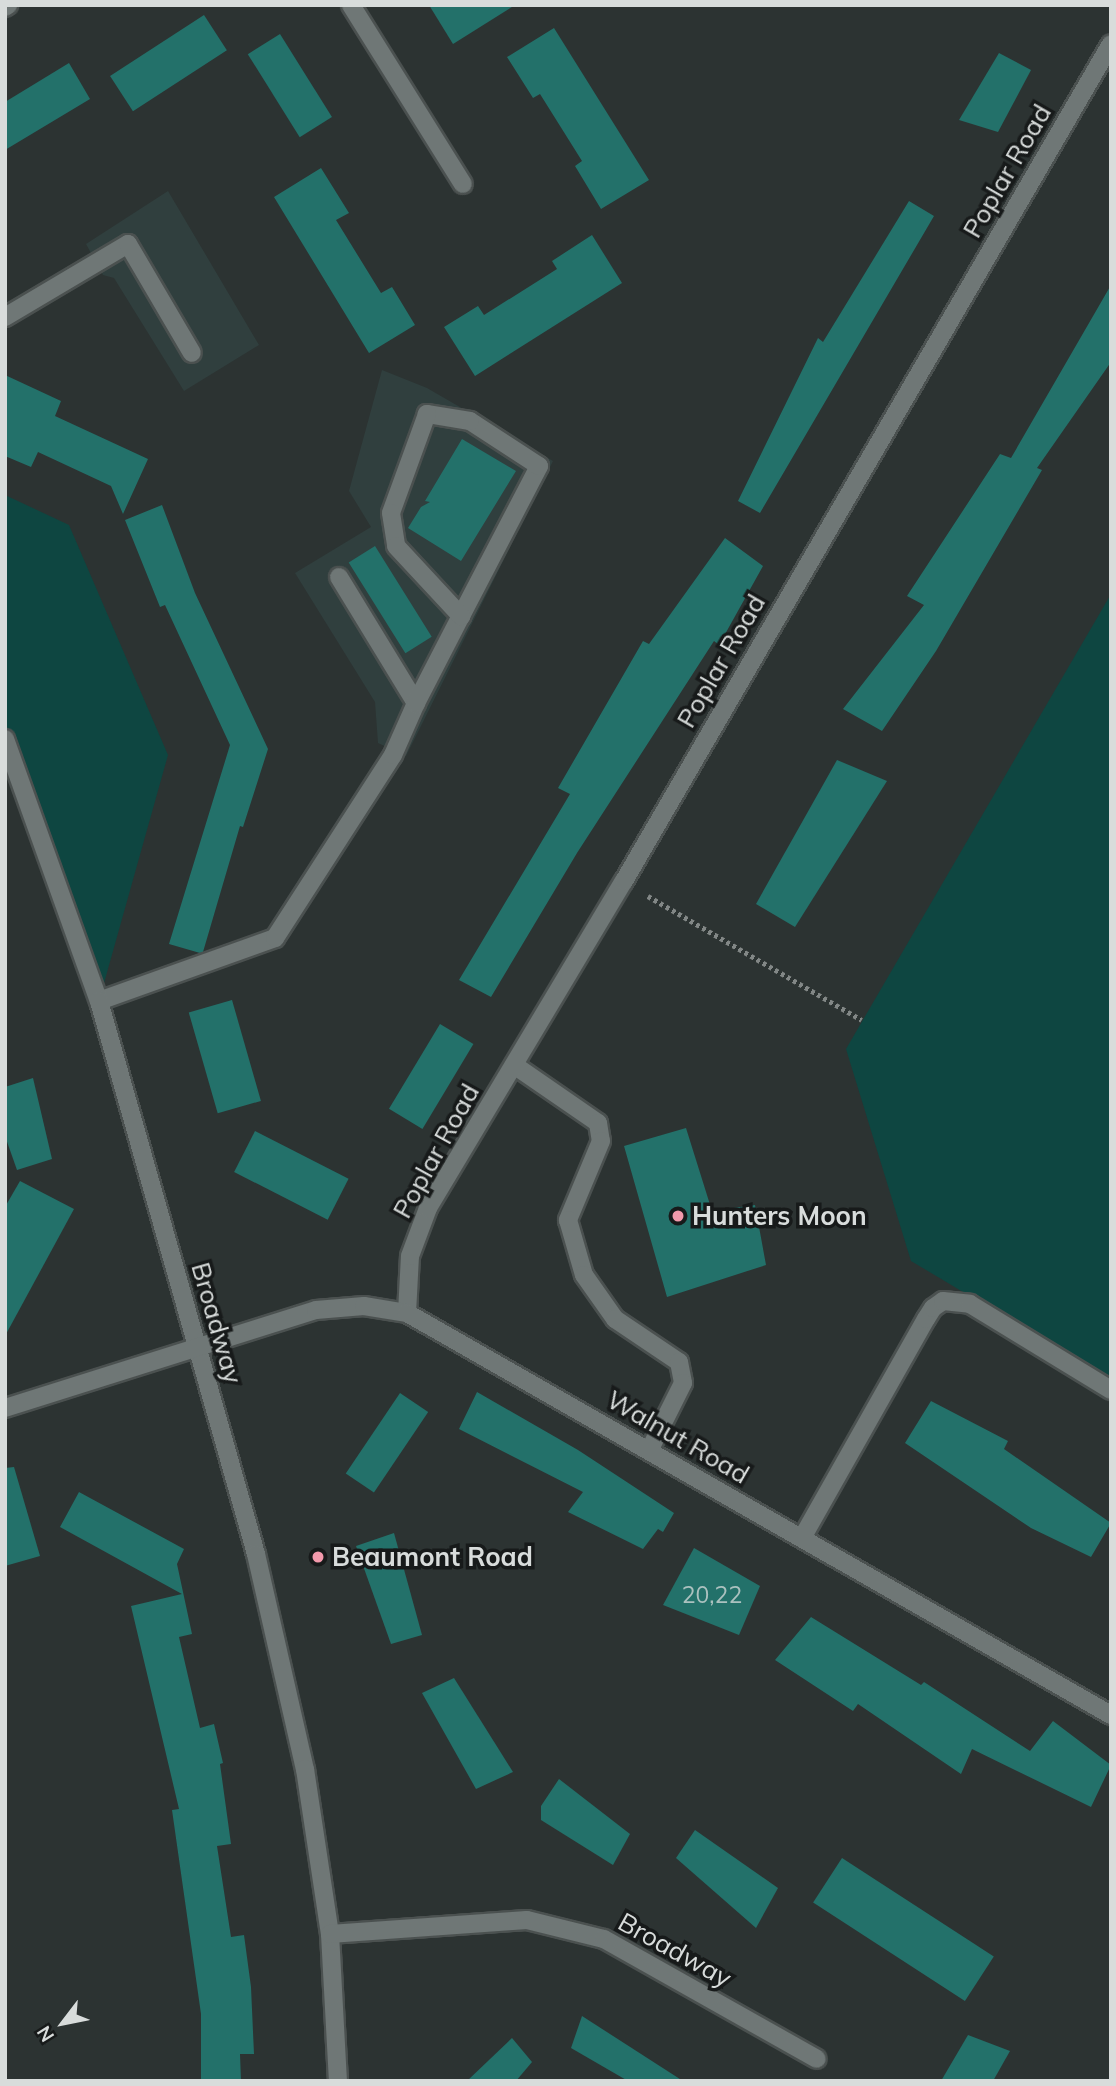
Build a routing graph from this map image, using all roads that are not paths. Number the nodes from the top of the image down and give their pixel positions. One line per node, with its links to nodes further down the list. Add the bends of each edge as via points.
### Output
1 (351, 5): 3 (street)
2 (1111, 44): 11 (street, Poplar Road)
3 (463, 184)
4 (5, 317): 5 (street, via 128,244)
5 (192, 353)
6 (339, 577): 8 (street)
7 (461, 616): 7 (street, via 396,546 394,535 391,513 428,414 470,421 539,466); 8 (street)
8 (416, 703): 10 (street, via 393,755 275,938)
9 (5, 739): 10 (street, Broadway)
10 (99, 1001): 13 (street, Broadway)
11 (514, 1065): 12 (street, Poplar Road, via 428,1208 410,1256); 16 (street, via 598,1123 601,1141 568,1220 584,1275 615,1319 679,1362 683,1383)
12 (407, 1313): 13 (street, Walnut Road, via 364,1306 316,1310); 16 (street, Walnut Road)
13 (196, 1348): 15 (street); 19 (street, Broadway, via 256,1554 305,1769)
14 (1111, 1390): 17 (street, via 970,1304 943,1301 926,1319)
15 (5, 1408)
16 (649, 1451): 17 (street, Walnut Road)
17 (802, 1538): 18 (street, Walnut Road)
18 (1111, 1714)
19 (330, 1934): 20 (street, Broadway, via 527,1920 604,1939); 21 (street, Broadway)
20 (817, 2059)
21 (338, 2081)

